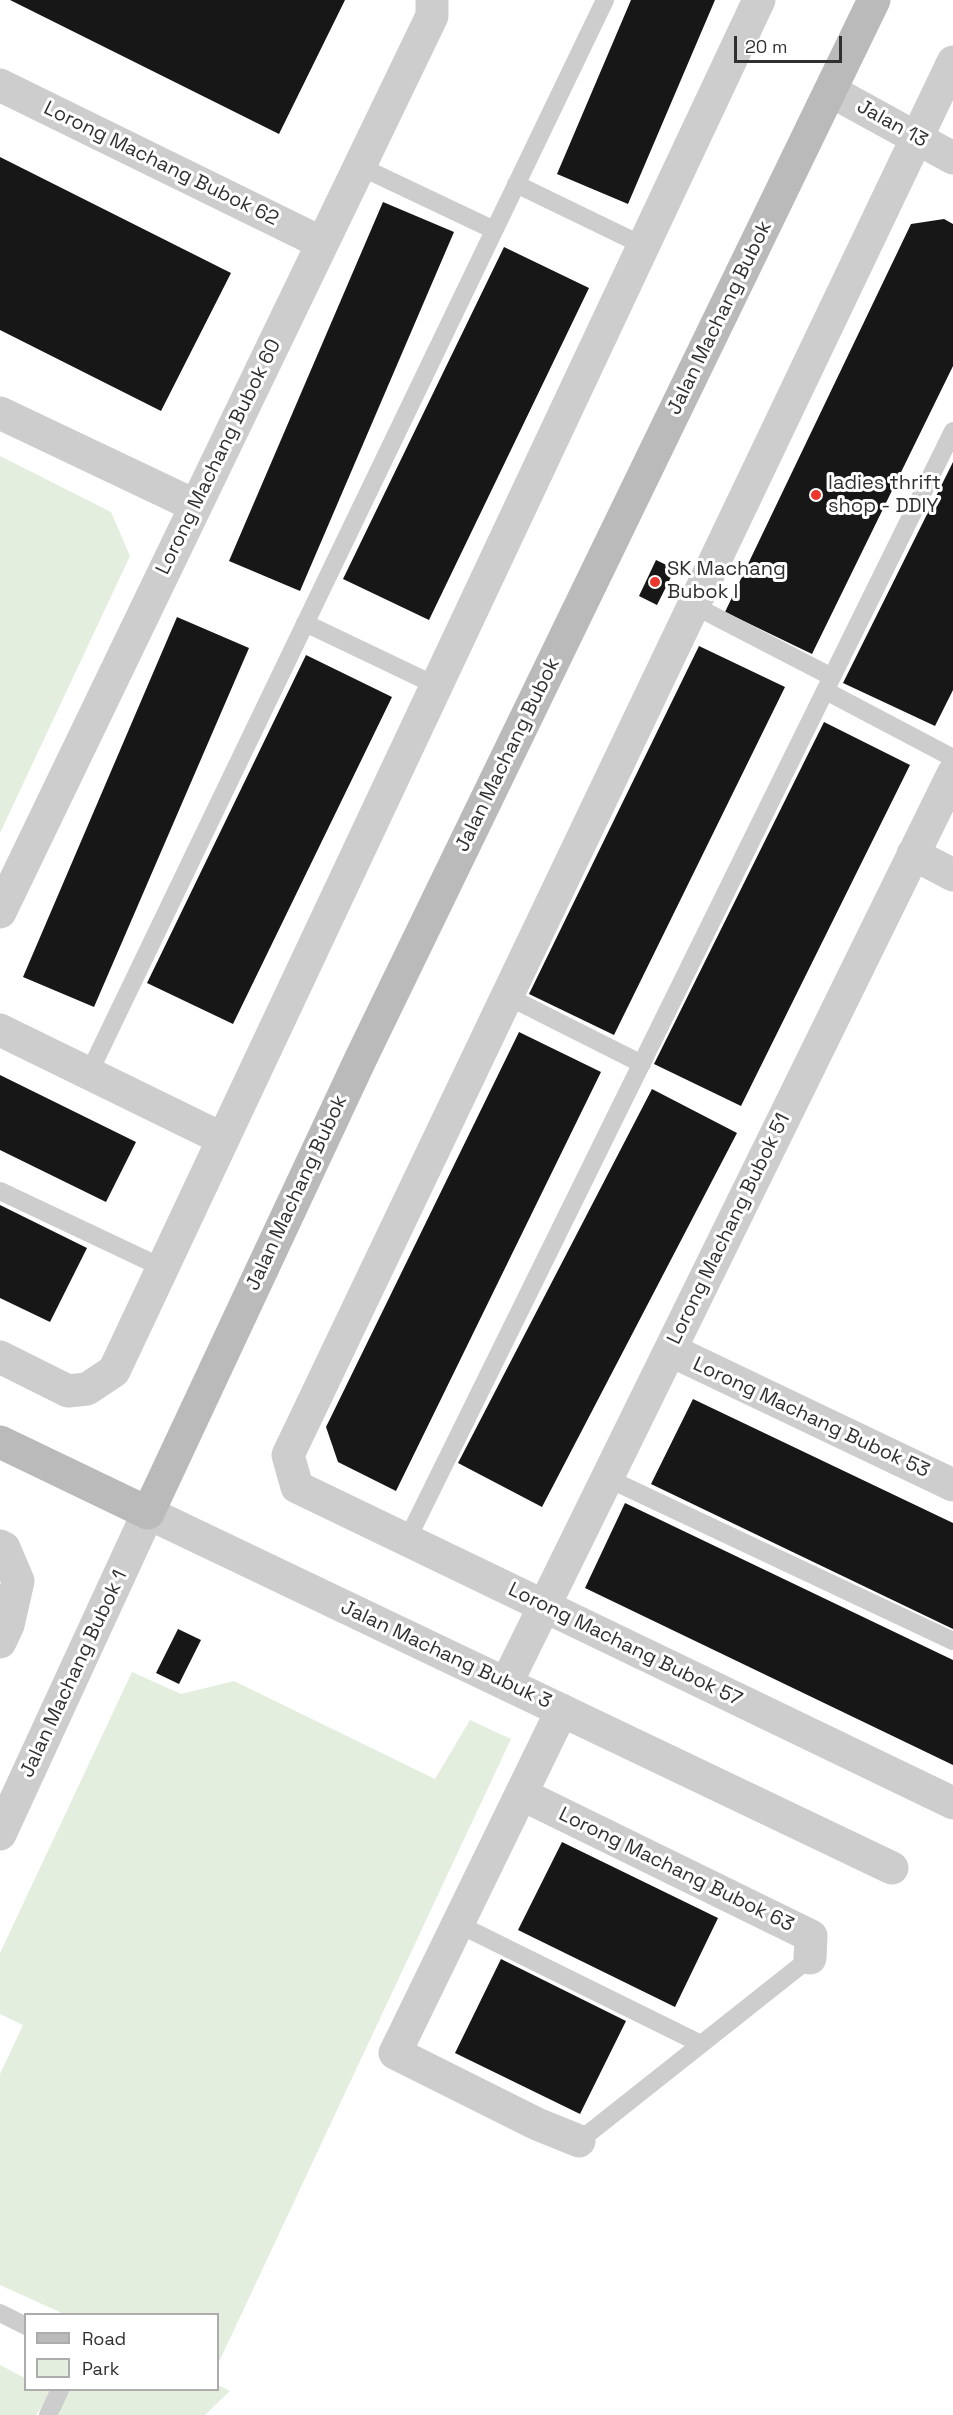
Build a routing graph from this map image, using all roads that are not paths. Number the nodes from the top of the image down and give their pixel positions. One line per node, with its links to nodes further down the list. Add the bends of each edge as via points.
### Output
1 (432, 0): 10 (street, Lorong Machang Bubok 60, via 432,16)
2 (605, 0): 11 (lane)
3 (759, 0): 14 (street)
4 (873, 0): 7 (main road, Jalan Machang Bubok)
5 (953, 62): 8 (street)
6 (0, 85): 13 (street, Lorong Machang Bubok 62)
7 (831, 91): 8 (street, Jalan 13); 40 (main road, Jalan Machang Bubok, via 366,1047)
8 (916, 138): 9 (street, Jalan 13); 18 (street)
9 (953, 158)
10 (359, 166): 12 (lane); 13 (street, Lorong Machang Bubok 60)
11 (516, 184): 12 (lane); 14 (lane)
12 (494, 230): 19 (lane)
13 (322, 243): 17 (street, Lorong Machang Bubok 60)
14 (644, 246): 21 (street)
15 (0, 412): 17 (street)
16 (953, 430): 20 (lane)
17 (196, 506): 25 (street, Lorong Machang Bubok 60)
18 (693, 605): 20 (lane); 28 (street)
19 (305, 624): 21 (lane); 31 (lane)
20 (829, 684): 22 (lane); 30 (lane)
21 (437, 686): 32 (street)
22 (953, 758)
23 (953, 774): 24 (street, Lorong Machang Bubok 51)
24 (913, 854): 26 (street); 35 (street, Lorong Machang Bubok 51)
25 (9, 872): 27 (street, Lorong Machang Bubok 60)
26 (953, 875)
27 (0, 912)
28 (507, 996): 30 (lane); 41 (street, Lorong Machang Bubok 57, via 288,1455 297,1487)
29 (0, 1030): 31 (street)
30 (642, 1064): 41 (lane)
31 (89, 1073): 32 (street)
32 (223, 1139): 34 (street)
33 (0, 1191): 34 (lane)
34 (163, 1268): 36 (street, via 114,1371 87,1389 68,1391)
35 (669, 1350): 38 (street, Lorong Machang Bubok 51); 39 (street, Lorong Machang Bubok 53)
36 (0, 1357)
37 (0, 1442): 40 (main road, Jalan Machang Bubuk 3)
38 (607, 1478): 43 (street, Lorong Machang Bubok 51); 44 (lane)
39 (953, 1485)
40 (148, 1513): 46 (street, Jalan Machang Bubuk 3); 50 (street, Jalan Machang Bubok 1)
41 (407, 1540): 43 (street, Lorong Machang Bubok 57)
42 (0, 1546): 45 (street, via 18,1581)
43 (544, 1605): 46 (street, Lorong Machang Bubok 51); 49 (street, Lorong Machang Bubok 57)
44 (953, 1641)
45 (0, 1642)
46 (506, 1684): 47 (street, Jalan Machang Bubuk 3)
47 (562, 1710): 48 (street); 51 (street, Jalan Machang Bubuk 3)
48 (521, 1794): 52 (street); 53 (street, Lorong Machang Bubok 63, via 811,1936)
49 (953, 1803)
50 (0, 1834)
51 (892, 1868)
52 (458, 1924): 54 (lane); 55 (street, via 395,2053)
53 (810, 1958): 54 (lane)
54 (701, 2044): 55 (lane)
55 (579, 2141)
56 (0, 2313): 57 (lane)
57 (24, 2325)
58 (60, 2391): 59 (lane)
59 (48, 2415)

